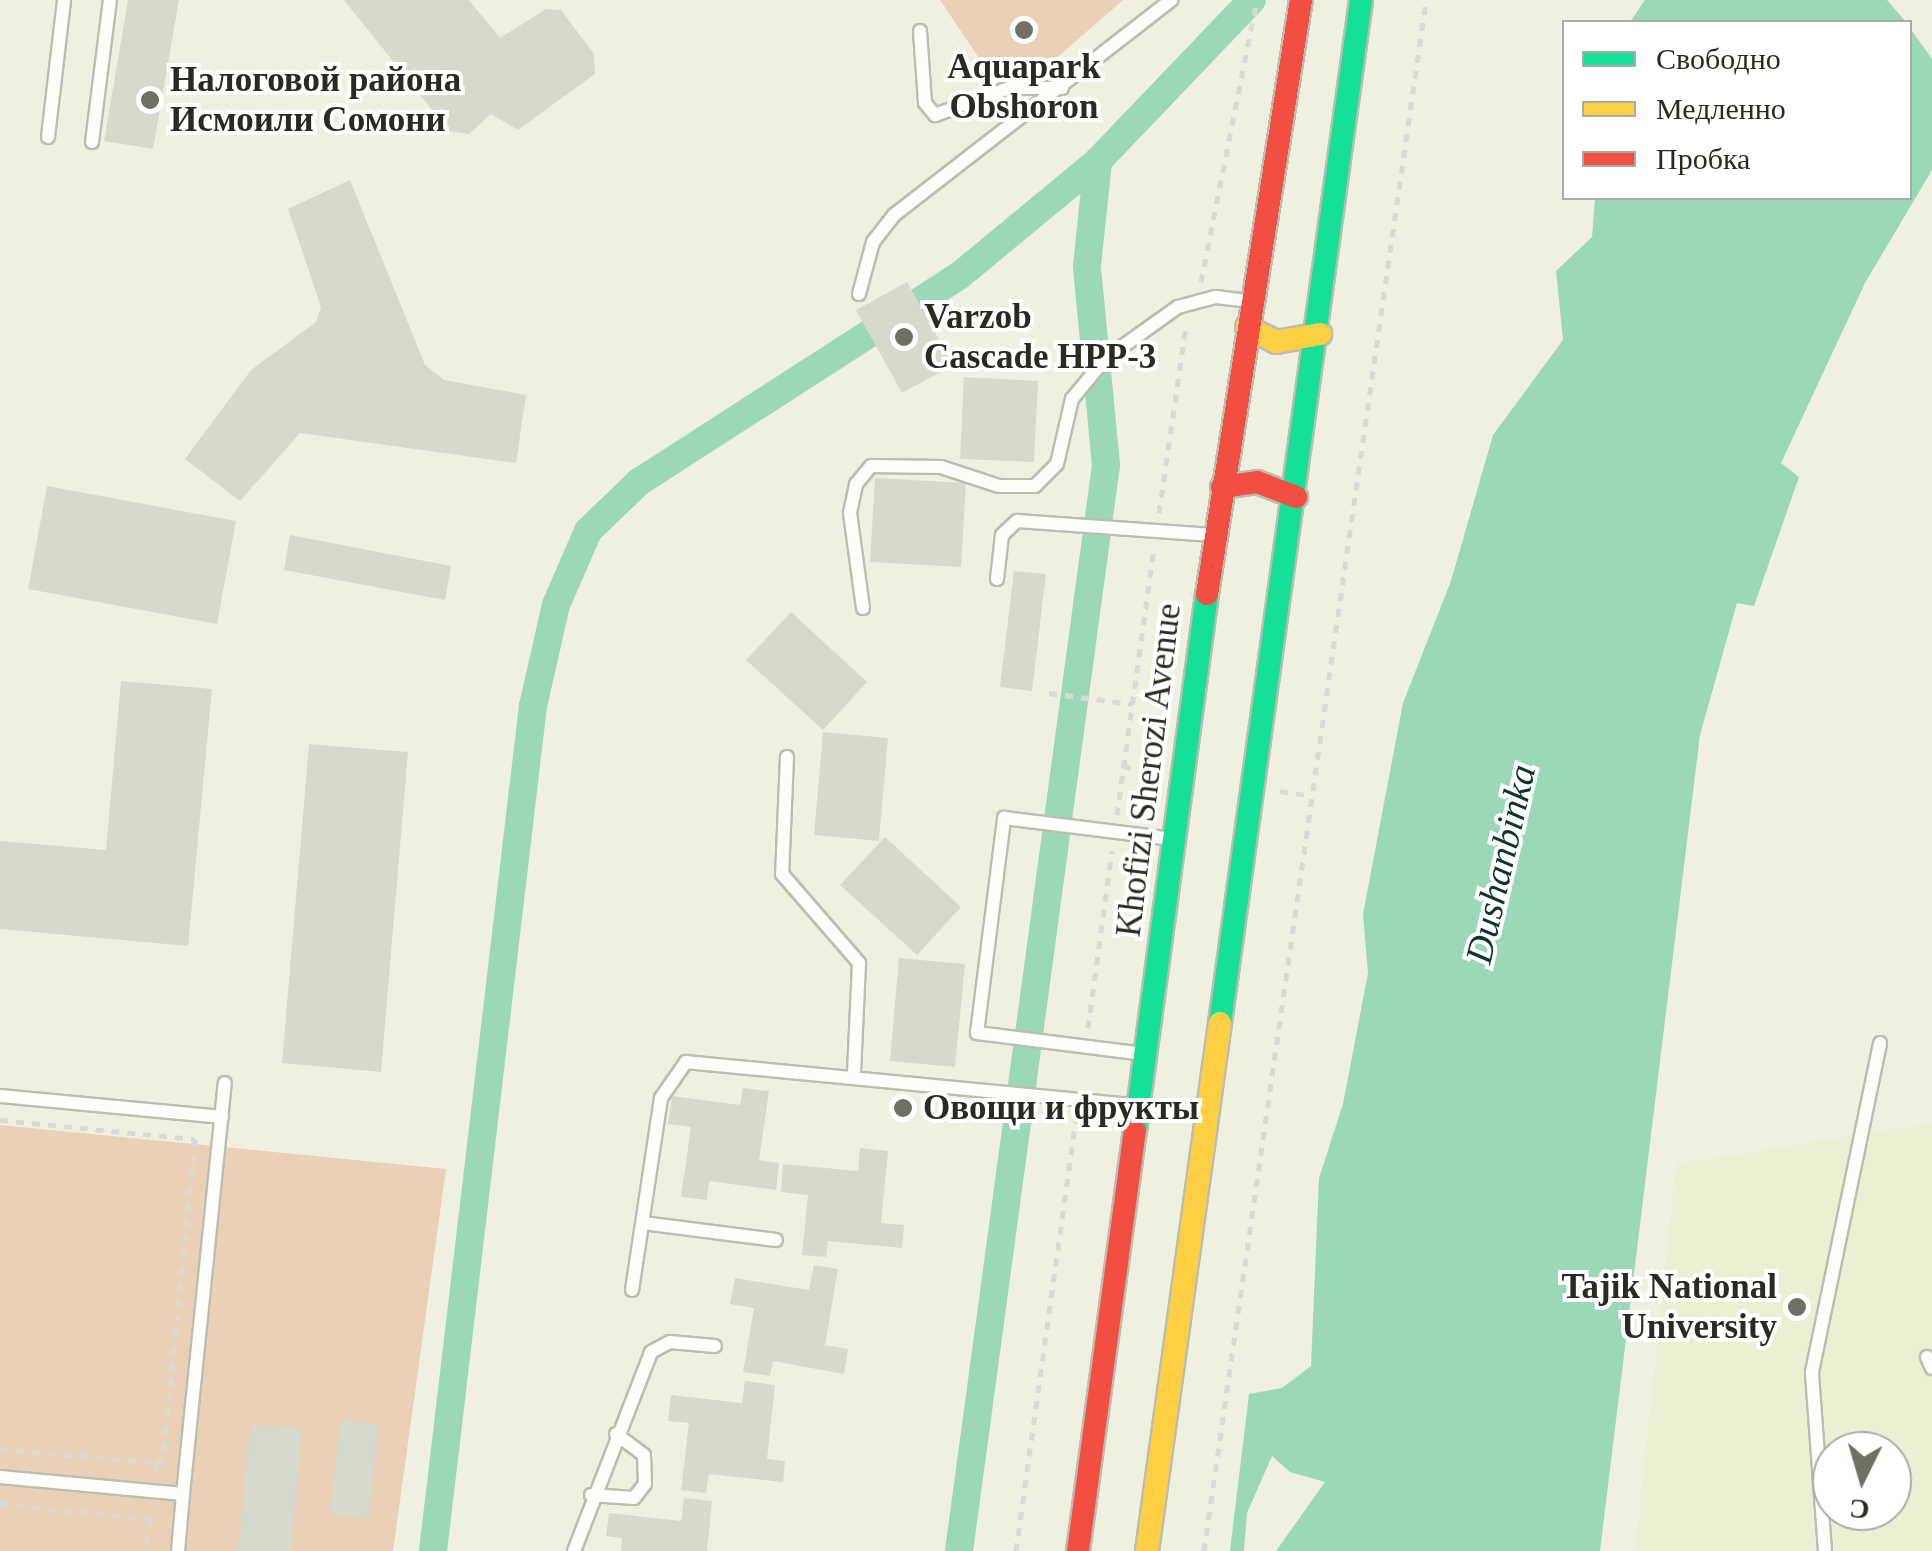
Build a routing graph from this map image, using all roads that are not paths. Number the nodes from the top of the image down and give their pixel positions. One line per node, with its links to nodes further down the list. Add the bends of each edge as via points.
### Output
1 (64, 0): 8 (lane)
2 (110, 0): 9 (lane)
3 (1171, 0): 7 (lane)
4 (1302, 0): 11 (main road, Khofizi Sherozi Avenue)
5 (1361, 0): 13 (main road)
6 (920, 31): 7 (lane, via 924,103 935,115 1009,88)
7 (1062, 88): 10 (lane, via 894,215 873,242)
8 (48, 138)
9 (92, 142)
10 (859, 294)
11 (1251, 301): 12 (main road, Khofizi Sherozi Avenue); 18 (lane, via 1192,302 1089,375 1044,481 1012,488 954,468 891,462 862,474 850,534)
12 (1246, 327): 13 (main road, via 1276,342); 14 (main road, Khofizi Sherozi Avenue)
13 (1320, 334): 15 (main road)
14 (1222, 487): 15 (main road, via 1257,482); 16 (main road, Khofizi Sherozi Avenue)
15 (1296, 497): 39 (main road)
16 (1215, 535): 17 (lane, via 1010,524); 20 (main road, Khofizi Sherozi Avenue)
17 (996, 580)
18 (863, 608)
19 (788, 757): 23 (lane, via 782,874 859,963)
20 (1176, 840): 22 (main road, Khofizi Sherozi Avenue); 22 (lane, via 1004,818 977,1033)
21 (1880, 1043): 40 (lane, via 1812,1372)
22 (1146, 1054): 26 (main road, Khofizi Sherozi Avenue)
23 (854, 1074): 26 (lane); 28 (lane, via 708,1058 677,1068 661,1098)
24 (225, 1083): 27 (lane)
25 (0, 1096): 27 (lane)
26 (1139, 1106): 38 (main road, Khofizi Sherozi Avenue)
27 (222, 1118): 34 (lane)
28 (642, 1223): 29 (lane); 30 (lane)
29 (776, 1240)
30 (632, 1290)
31 (715, 1346): 32 (lane, via 654,1348)
32 (616, 1434): 35 (lane); 35 (lane, via 644,1455 645,1484 634,1498)
33 (0, 1477): 34 (lane)
34 (183, 1494): 36 (lane)
35 (591, 1495): 37 (lane)
36 (178, 1551)
37 (574, 1551)
38 (1078, 1551)
39 (1147, 1551)
40 (1824, 1551)

